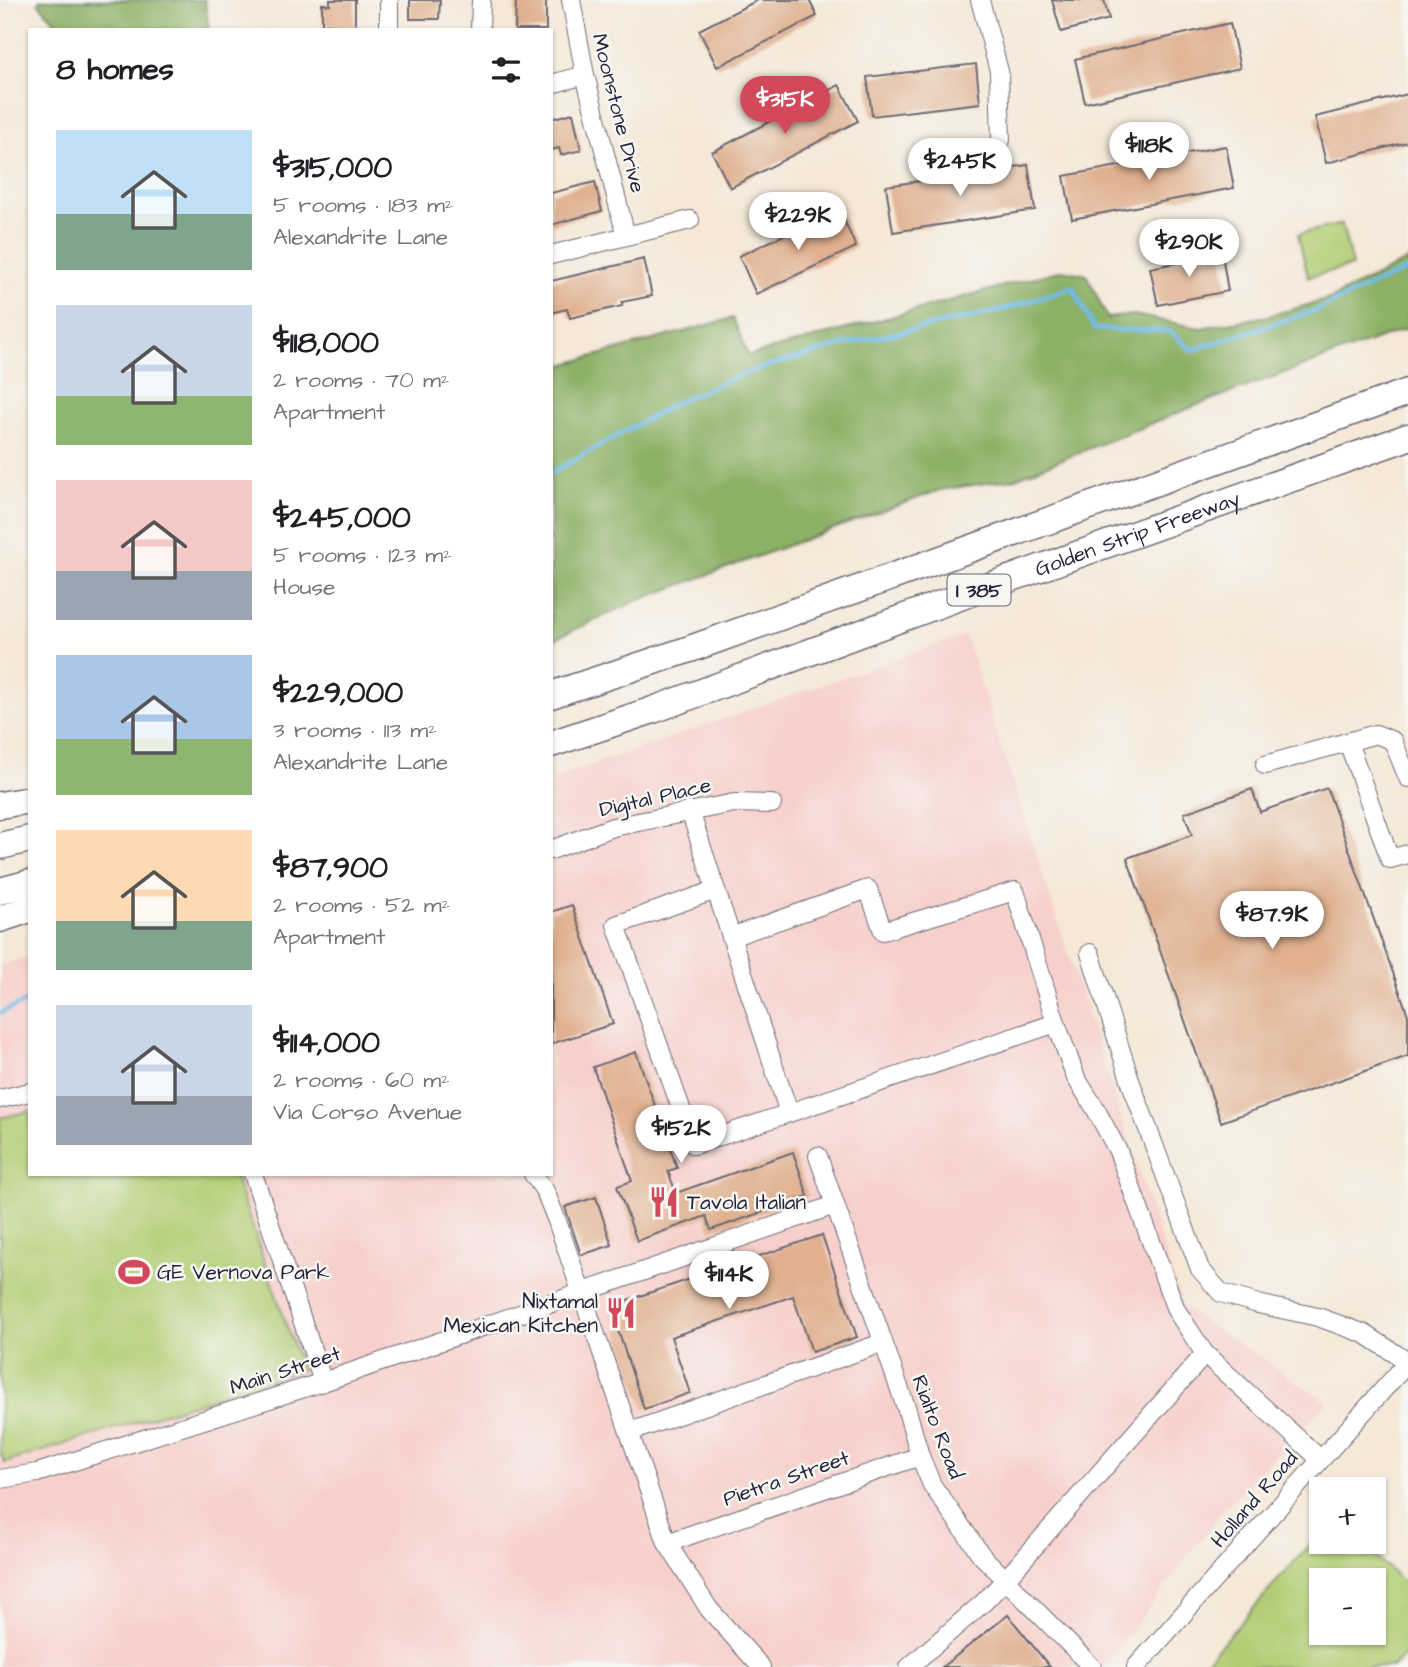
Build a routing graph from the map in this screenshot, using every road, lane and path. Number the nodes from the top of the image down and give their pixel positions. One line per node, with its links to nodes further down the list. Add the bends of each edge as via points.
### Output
1 (389, 0): 5 (street)
2 (481, 0): 6 (street)
3 (571, 0): 7 (street, Moonstone Drive)
4 (980, 0): 9 (street, via 999,71)
5 (389, 28)
6 (480, 28)
7 (585, 75): 8 (street); 11 (street, Moonstone Drive)
8 (553, 83)
9 (1001, 140)
10 (690, 220): 11 (street)
11 (626, 236): 12 (street)
12 (553, 254)
13 (1408, 392): 15 (highway, Golden Strip Freeway / I 385)
14 (1408, 437): 17 (highway, Golden Strip Freeway / I 385)
15 (553, 694)
16 (1348, 742): 18 (street); 19 (street, via 1376,734 1393,741); 27 (street, via 1390,859)
17 (553, 743)
18 (1265, 765)
19 (1408, 778)
20 (28, 800): 22 (highway)
21 (772, 804): 23 (street, Digital Place, via 734,803)
22 (0, 805)
23 (690, 811): 26 (street, Digital Place, via 613,827); 29 (street)
24 (28, 839): 25 (highway)
25 (0, 846)
26 (553, 849)
27 (1408, 854)
28 (28, 884): 30 (highway)
29 (716, 890): 33 (street); 38 (street, via 615,925 694,1145)
30 (0, 891)
31 (28, 910): 32 (highway)
32 (0, 919)
33 (731, 937): 35 (street, via 868,889 883,931 1015,891); 38 (street)
34 (1090, 953): 46 (street, via 1132,1086 1200,1269 1221,1293 1365,1334)
35 (1056, 1023): 38 (street); 45 (street, via 1076,1078 1118,1151 1176,1311)
36 (28, 1092): 37 (street)
37 (0, 1099)
38 (789, 1113)
39 (818, 1156): 42 (street, Rialto Road)
40 (254, 1176): 47 (street)
41 (534, 1176): 43 (street, via 545,1191)
42 (835, 1205): 43 (street, Main Street); 44 (street, Rialto Road)
43 (581, 1293): 47 (street, Main Street); 48 (street)
44 (882, 1343): 48 (street); 49 (street, Rialto Road)
45 (1205, 1354): 50 (street); 53 (street)
46 (1408, 1362): 50 (street, Holland Road)
47 (323, 1382): 51 (street, Main Street, via 37,1473)
48 (630, 1432): 52 (street)
49 (920, 1456): 52 (street, Pietra Street); 53 (street, Rialto Road, via 950,1514)
50 (1320, 1459): 57 (street, Holland Road)
51 (0, 1479)
52 (667, 1543): 54 (street, via 709,1609)
53 (1006, 1580): 55 (street); 56 (street, Rialto Road)
54 (761, 1665)
55 (909, 1667)
56 (1092, 1667)
57 (1136, 1667)

